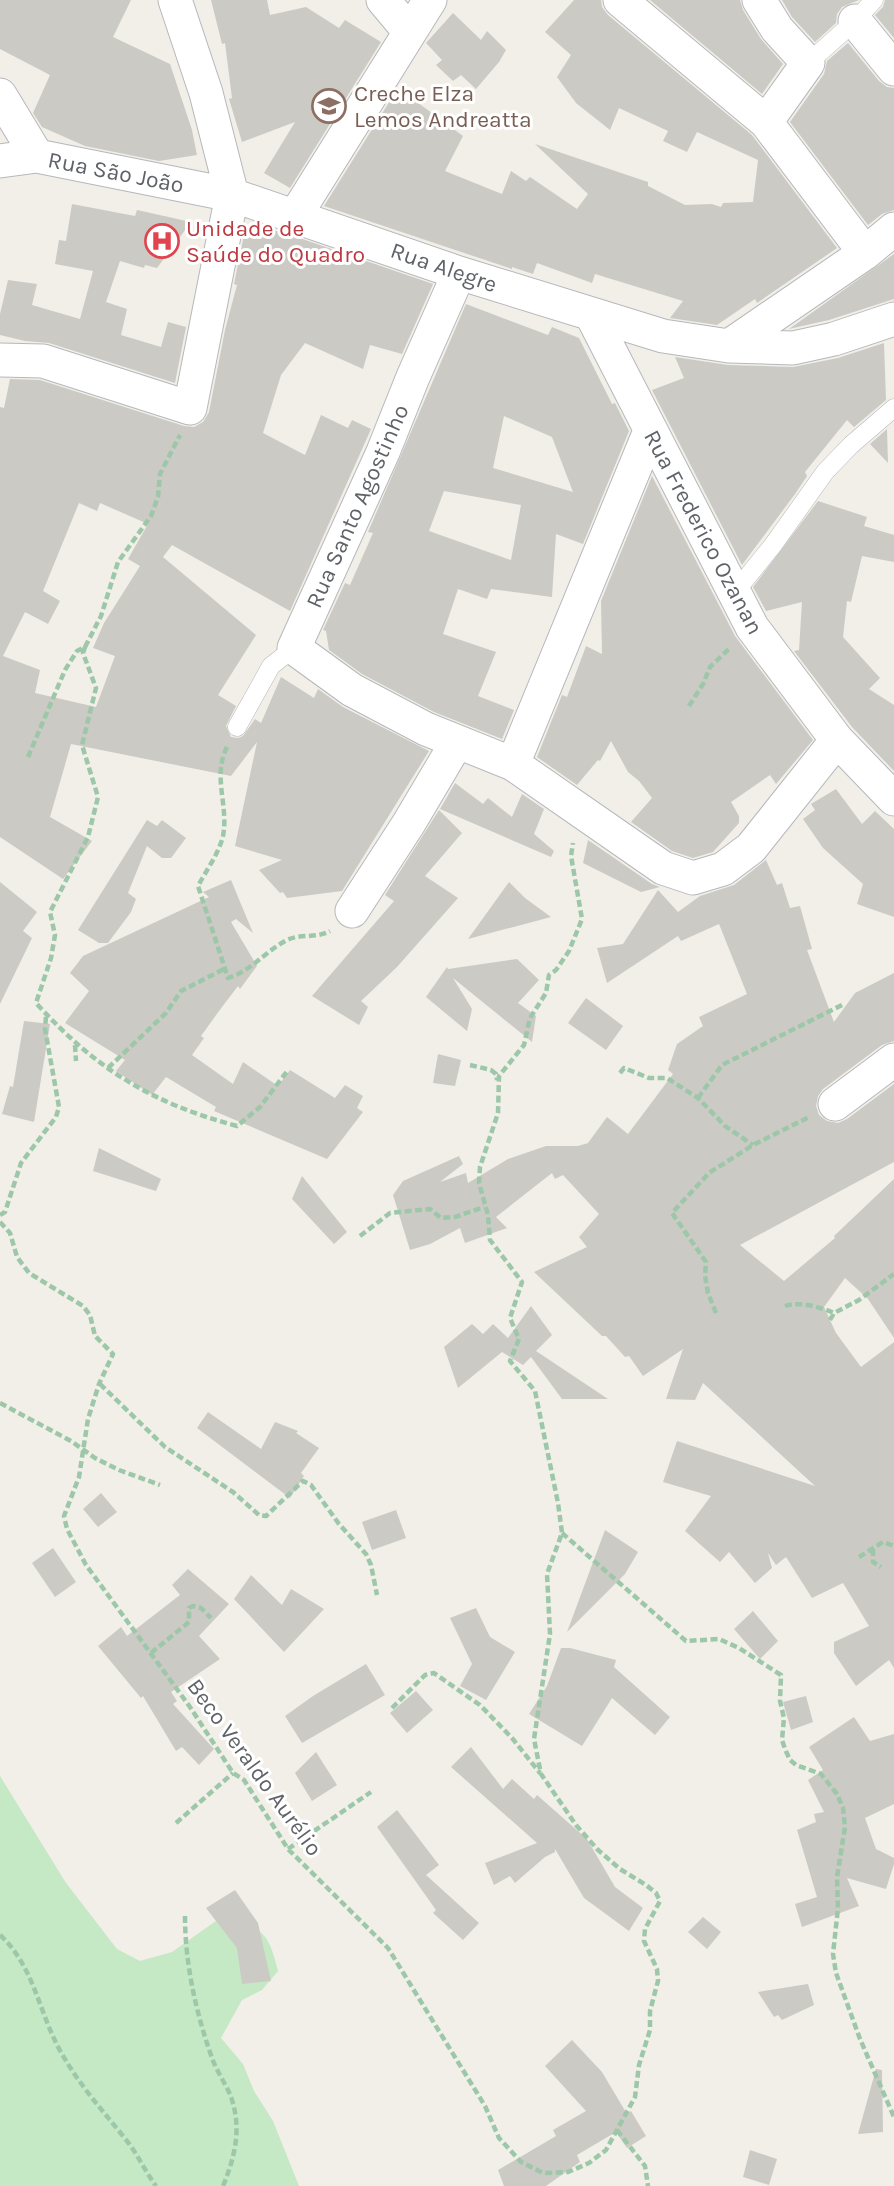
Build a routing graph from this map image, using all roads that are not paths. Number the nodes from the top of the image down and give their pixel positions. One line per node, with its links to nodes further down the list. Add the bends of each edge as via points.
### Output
1 (175, 0): 14 (street, via 206,93)
2 (383, 0): 7 (street)
3 (429, 0): 7 (street)
4 (620, 0): 11 (street)
5 (759, 0): 8 (street, via 777,29)
6 (865, 11): 8 (lane); 9 (street)
7 (409, 31): 15 (street)
8 (808, 63): 11 (street)
9 (894, 69)
10 (0, 95): 12 (street)
11 (765, 122): 17 (street)
12 (37, 156): 13 (street, Rua São João); 14 (street, Rua São João)
13 (0, 161)
14 (232, 195): 15 (street, Rua Alegre); 22 (street, via 190,408 43,361)
15 (295, 216): 18 (street, Rua Alegre)
16 (894, 229): 17 (street)
17 (865, 253): 21 (street)
18 (459, 273): 19 (street, Rua Alegre); 26 (street, Rua Santo Agostinho)
19 (591, 314): 21 (street, Rua Alegre, via 663,336); 24 (street, Rua Frederico Ozanan)
20 (894, 319): 21 (street, Rua Alegre, via 793,348)
21 (729, 346)
22 (0, 360)
23 (894, 408): 25 (lane, via 825,472)
24 (650, 431): 25 (street, Rua Frederico Ozanan); 30 (street)
25 (735, 592): 28 (street, Rua Frederico Ozanan, via 752,627)
26 (294, 648): 27 (lane, Rua Santo Agostinho, via 271,666); 29 (street, via 352,690)
27 (234, 734)
28 (837, 740): 30 (street, via 751,848 723,869 693,878 663,868); 31 (street, Rua Frederico Ozanan)
29 (457, 742): 30 (street); 32 (street)
30 (513, 764)
31 (894, 799)
32 (352, 911)
33 (894, 1060): 34 (street)
34 (835, 1104)

